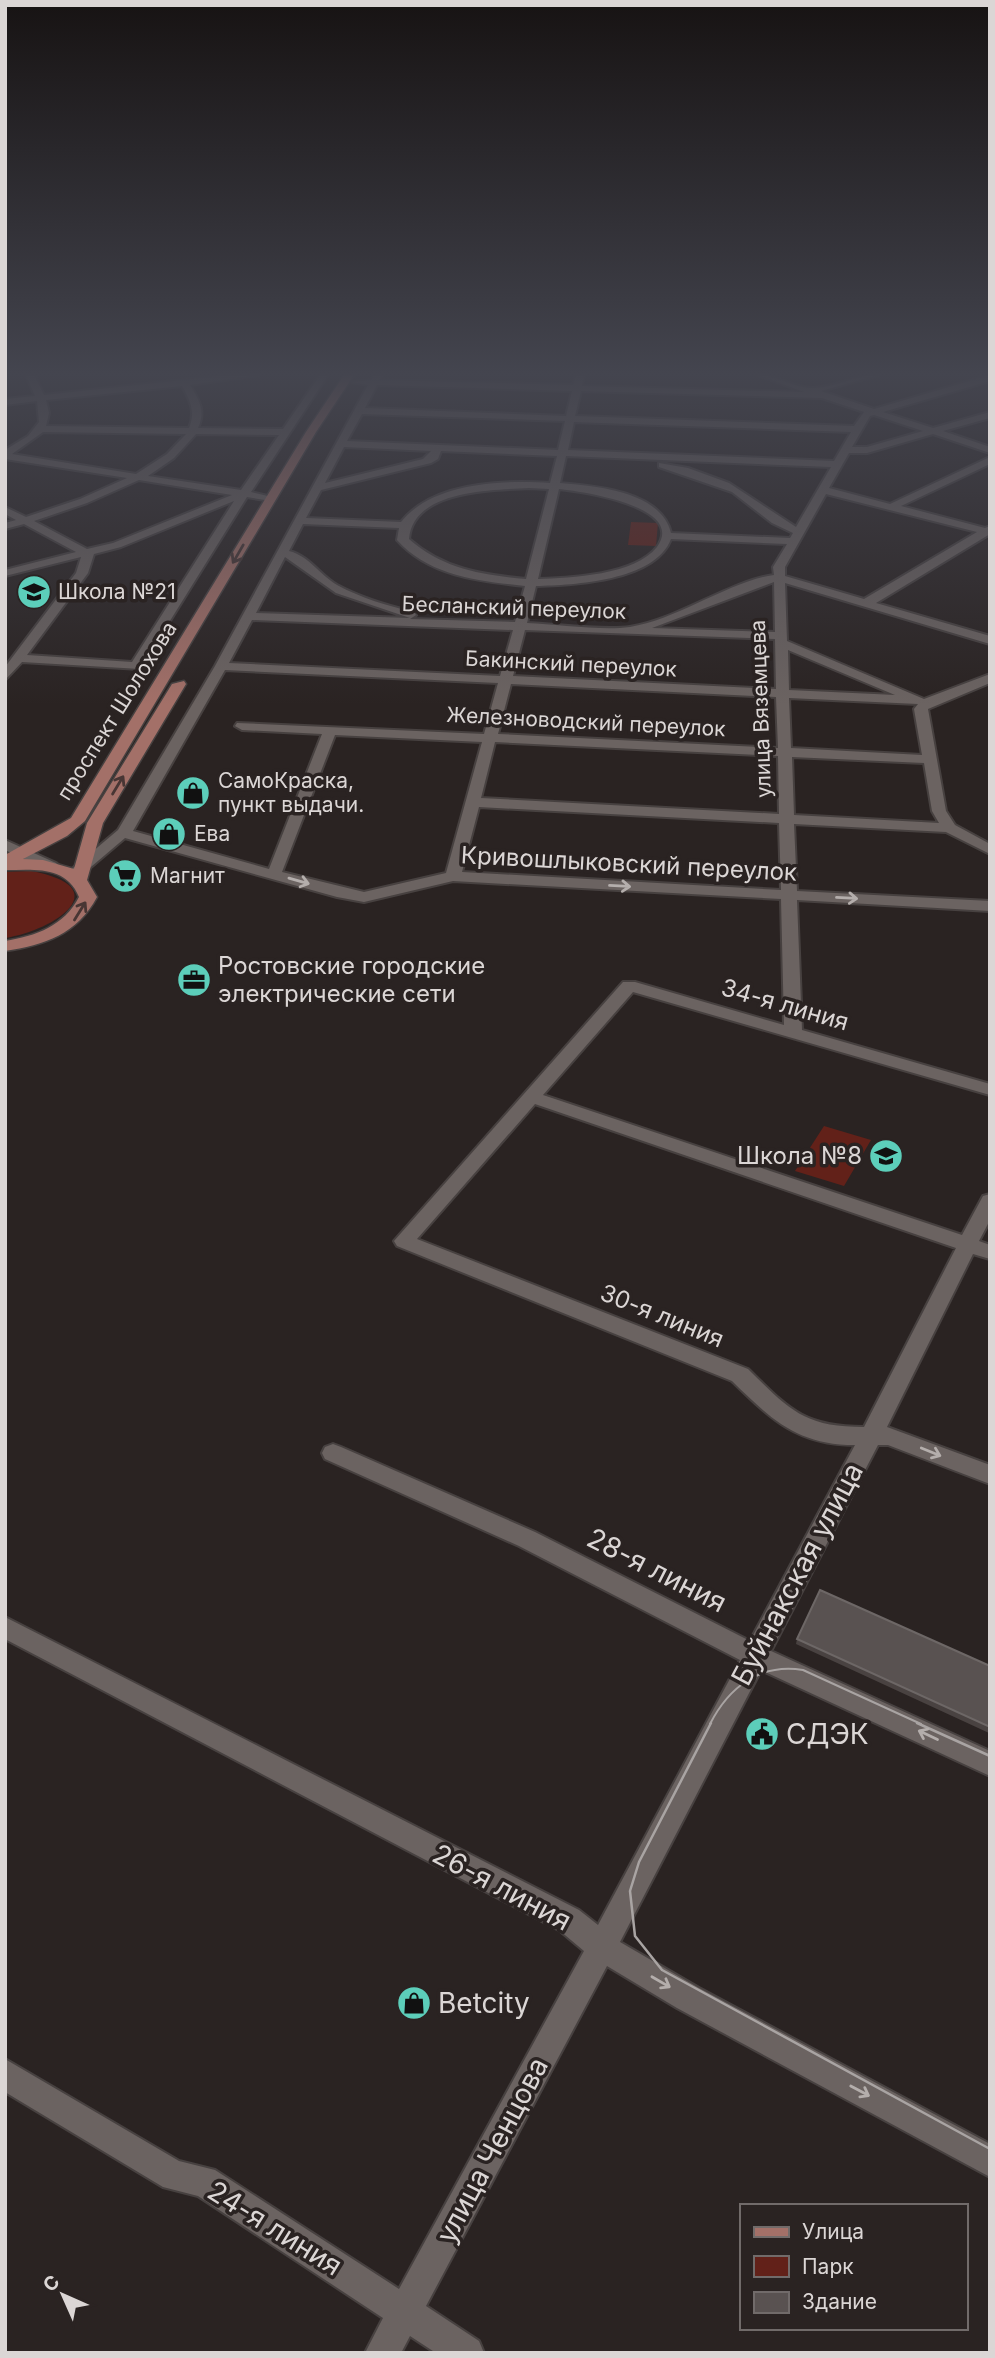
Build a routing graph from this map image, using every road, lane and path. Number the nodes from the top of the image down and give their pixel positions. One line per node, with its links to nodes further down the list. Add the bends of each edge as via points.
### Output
1 (120, 485): 18 (street)
2 (188, 485): 14 (street)
3 (250, 485): 14 (street)
4 (280, 485): 15 (main road, проспект Шолохова)
5 (292, 485): 51 (main road, проспект Шолохова, one-way to 5)
6 (320, 485): 12 (street)
7 (330, 485): 12 (street)
8 (725, 485): 24 (street)
9 (827, 485): 13 (street, улица Вяземцева)
10 (937, 485): 16 (street)
11 (555, 486): 20 (street, via 507,486 458,494 421,508); 23 (street, via 603,492 636,503 659,518); 29 (street)
12 (318, 488): 19 (street)
13 (824, 490): 16 (street); 24 (street, улица Вяземцева)
14 (244, 494): 15 (street); 26 (street); 37 (street, via 136,666)
15 (271, 498): 56 (main road, проспект Шолохова, one-way to 56, via 77,821)
16 (893, 506): 22 (street)
17 (5, 510): 18 (street)
18 (27, 521): 21 (street); 26 (street)
19 (301, 521): 20 (street); 25 (street)
20 (404, 524): 29 (street, via 404,540 411,550 438,566 476,577)
21 (5, 526)
22 (987, 530): 30 (street)
23 (667, 536): 24 (street); 29 (street, via 658,552 627,569 582,579)
24 (796, 536): 28 (street, улица Вяземцева, via 779,567)
25 (282, 552): 31 (street); 32 (street, via 297,556 321,579 349,596)
26 (88, 554): 27 (street); 37 (street, via 82,573)
27 (5, 573)
28 (779, 578): 30 (street); 34 (street, via 646,622); 35 (street, улица Вяземцева)
29 (530, 582): 33 (street)
30 (865, 604): 36 (street)
31 (247, 617): 32 (street, Бесланский переулок); 38 (street)
32 (438, 625): 33 (street, Бесланский переулок)
33 (518, 629): 34 (street, Бесланский переулок); 41 (street)
34 (631, 632): 35 (street, Бесланский переулок)
35 (780, 639): 42 (street, улица Вяземцева); 43 (street, Бесланский переулок)
36 (990, 640)
37 (19, 658): 39 (street)
38 (221, 666): 41 (street, Бакинский переулок); 53 (street)
39 (5, 676)
40 (990, 678): 43 (street)
41 (504, 679): 42 (street, Бакинский переулок); 46 (street)
42 (783, 694): 43 (street, Бакинский переулок); 47 (street, улица Вяземцева)
43 (922, 701): 48 (street)
44 (242, 726): 45 (street, Железноводский переулок)
45 (330, 730): 46 (street, Железноводский переулок); 60 (street)
46 (489, 738): 47 (street, Железноводский переулок); 49 (street)
47 (785, 752): 48 (street, Железноводский переулок); 50 (street, улица Вяземцева)
48 (929, 759): 52 (street, via 939,811)
49 (473, 802): 50 (street); 61 (street)
50 (785, 818): 52 (street); 62 (street, улица Вяземцева)
51 (95, 824): 53 (street, Кривошлыковский переулок); 59 (main road, проспект Шолохова)
52 (950, 828): 55 (street)
53 (125, 831): 59 (street, via 108,842); 60 (street, Кривошлыковский переулок)
54 (5, 844): 56 (street)
55 (990, 850)
56 (23, 854): 57 (main road, проспект Шолохова); 58 (street)
57 (5, 864): 58 (main road)
58 (51, 866): 59 (main road)
59 (79, 874): 64 (main road, one-way to 59, via 60,930 81,913 88,897)
60 (274, 874): 61 (street, Кривошлыковский переулок, one-way to 61, via 364,897)
61 (453, 876): 62 (street, Кривошлыковский переулок, one-way to 62)
62 (791, 895): 63 (street, Кривошлыковский переулок, one-way to 63); 67 (street, улица Вяземцева)
63 (990, 906)
64 (38, 939): 65 (main road); 66 (main road)
65 (5, 946)
66 (5, 954)
67 (793, 1032): 68 (street, 34-я линия); 69 (street, 34-я линия, via 629,986)
68 (990, 1090)
69 (531, 1097): 71 (street); 73 (street, 30-я линия, via 404,1241 740,1374 781,1415 801,1427 840,1436)
70 (990, 1200): 71 (street, Буйнакская улица)
71 (967, 1243): 72 (street); 73 (street, Буйнакская улица)
72 (990, 1252)
73 (872, 1434): 75 (street, 30-я линия, one-way to 75, via 890,1436); 77 (street, Буйнакская улица)
74 (333, 1453): 77 (street, 28-я линия, via 527,1539)
75 (990, 1475)
76 (5, 1627): 79 (street, 26-я линия, via 569,1920)
77 (754, 1655): 78 (street, 28-я линия, one-way to 77); 79 (street, Буйнакская улица)
78 (990, 1764)
79 (602, 1947): 81 (street, 26-я линия, one-way to 81); 82 (street, улица Ченцова)
80 (5, 2074): 82 (street, 24-я линия, via 174,2176 204,2181)
81 (990, 2161)
82 (405, 2310): 83 (street, улица Ченцова); 84 (street, 24-я линия)
83 (382, 2353)
84 (467, 2353)

